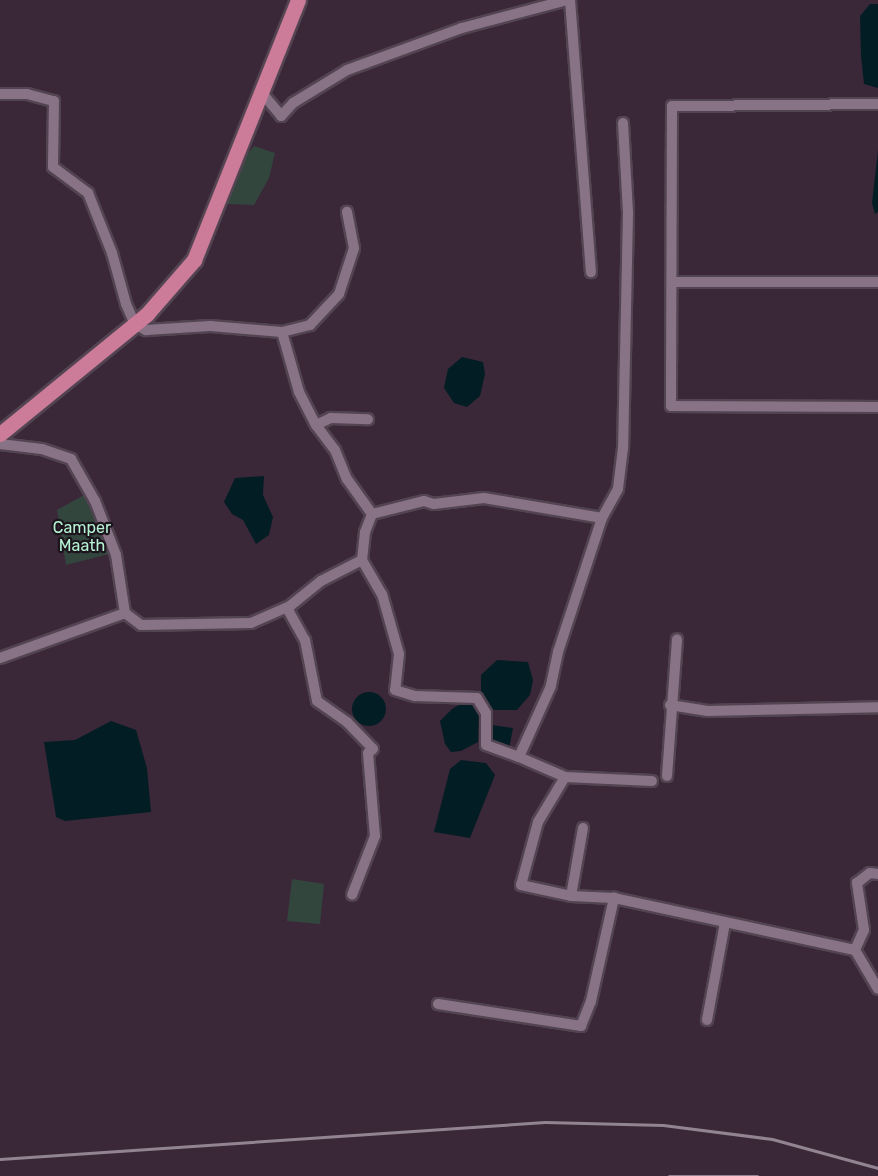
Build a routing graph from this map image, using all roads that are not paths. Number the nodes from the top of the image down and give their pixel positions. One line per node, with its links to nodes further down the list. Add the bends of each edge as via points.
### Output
1 (298, 0): 3 (main road)
2 (569, 0): 3 (street, via 462,28 347,70 293,103 280,116); 8 (street)
3 (262, 93): 11 (main road, via 194,260)
4 (0, 94): 11 (street, via 27,94 54,101 53,167 88,193)
5 (878, 104): 9 (street, via 672,106)
6 (623, 123): 19 (street, via 628,213 623,448 618,489)
7 (347, 212): 12 (street, via 354,248 339,294 310,325)
8 (591, 272)
9 (672, 282): 10 (street); 13 (street, via 671,406)
10 (878, 282)
11 (135, 324): 12 (street, via 146,330 168,332 210,326); 16 (main road)
12 (282, 332): 15 (street, via 299,392)
13 (878, 407)
14 (368, 419): 15 (street, via 331,418)
15 (316, 425): 18 (street)
16 (0, 434)
17 (0, 444): 22 (street, via 42,449 71,459 95,501 116,555)
18 (372, 514): 19 (street, via 424,501 434,504 484,498); 20 (street, via 364,532)
19 (602, 518): 27 (street, via 558,652 551,686)
20 (362, 560): 21 (street, via 321,581); 27 (street, via 382,594 399,654 395,690 415,696 456,694 477,698 486,713 486,745)
21 (287, 608): 22 (street, via 251,623 141,626); 33 (street, via 305,640 317,701 347,722 373,749 368,753 375,836)
22 (125, 613): 24 (street)
23 (676, 639): 25 (street)
24 (0, 658)
25 (670, 705): 26 (street, via 708,711); 28 (street)
26 (878, 707)
27 (519, 757): 29 (street)
28 (667, 776)
29 (566, 777): 30 (street); 34 (street, via 538,822 521,885)
30 (652, 781)
31 (583, 828): 34 (street)
32 (878, 874): 37 (street, via 870,873 856,883 864,930)
33 (352, 895)
34 (571, 896): 35 (street)
35 (614, 898): 36 (street); 39 (street, via 591,1001 581,1026)
36 (725, 923): 37 (street); 40 (street)
37 (855, 950): 38 (street)
38 (877, 984)
39 (438, 1004)
40 (707, 1020)

